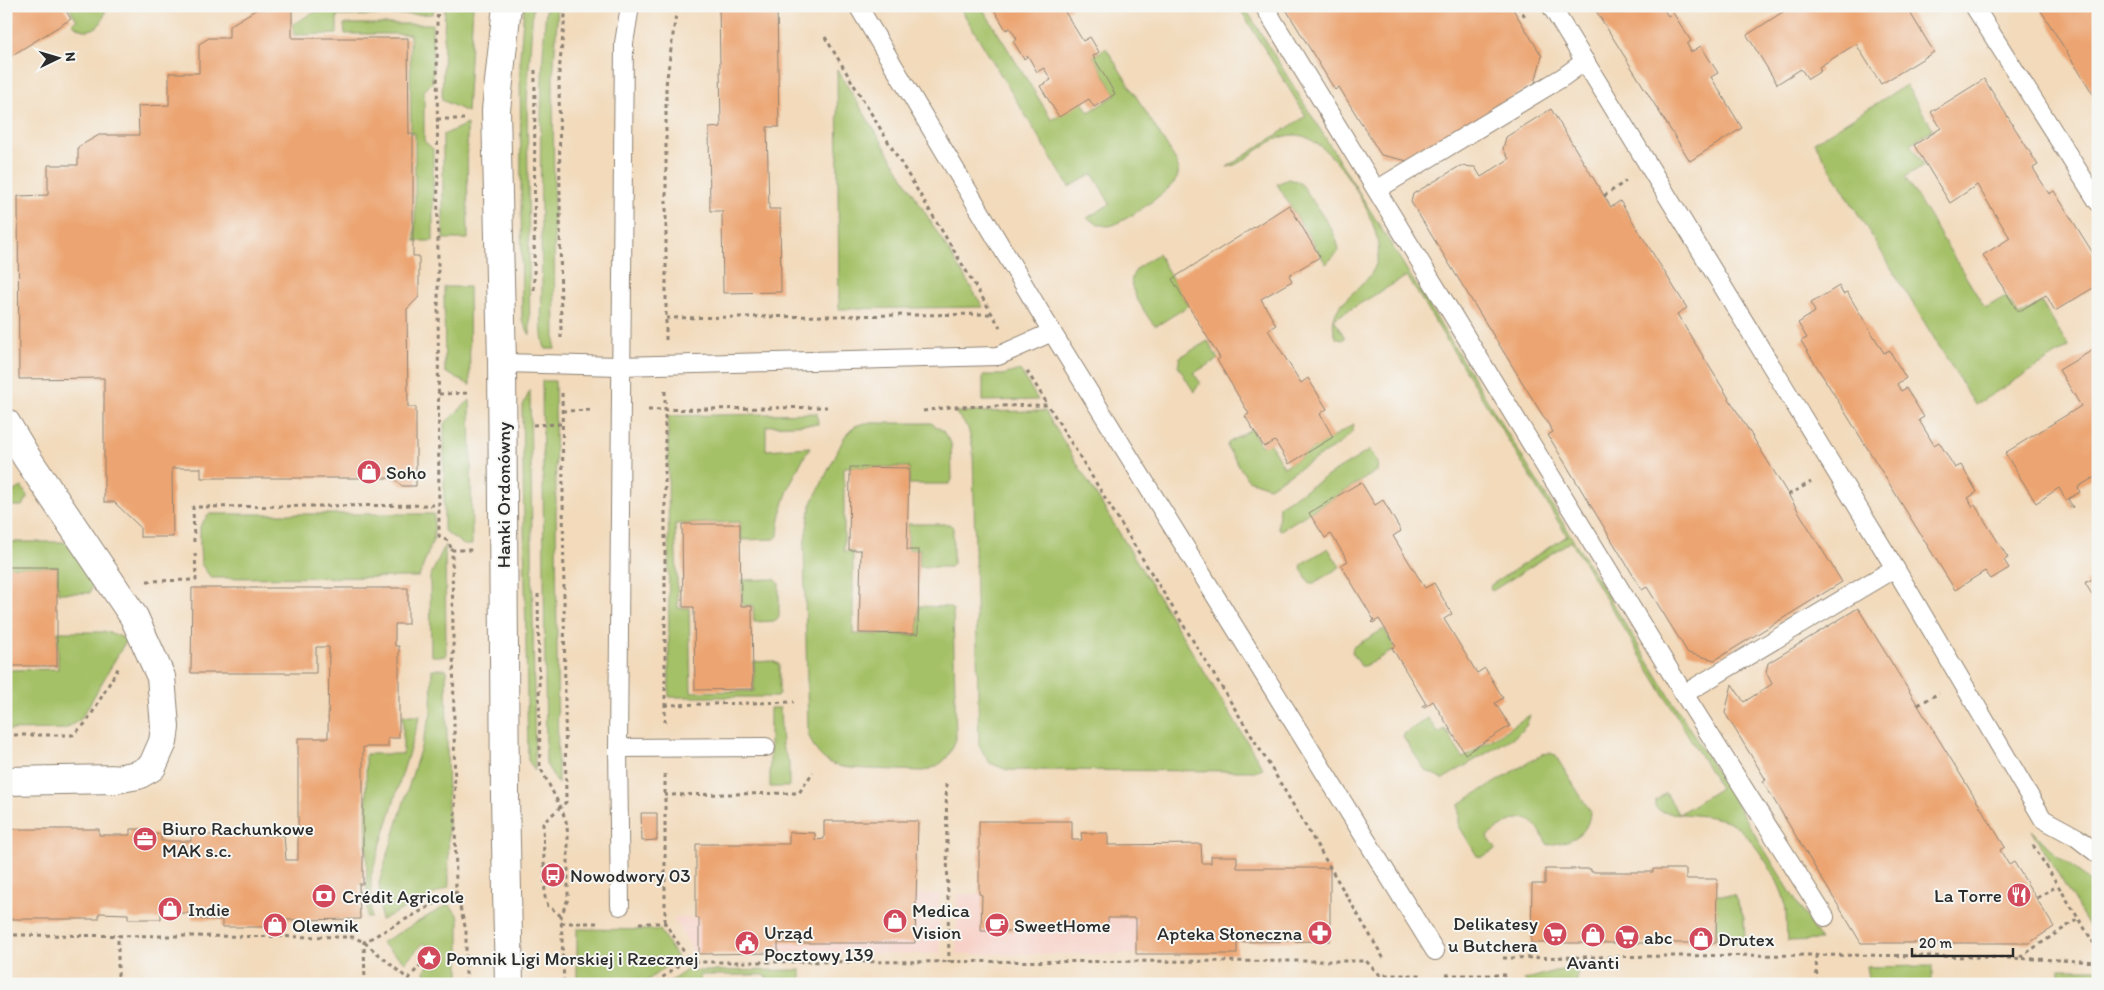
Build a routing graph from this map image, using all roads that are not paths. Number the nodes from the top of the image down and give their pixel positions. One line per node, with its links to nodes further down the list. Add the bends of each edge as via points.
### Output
1 (507, 6): 11 (street, Hanki Ordonówny, via 496,110)
2 (630, 6): 12 (lane, via 624,43)
3 (858, 6): 10 (lane)
4 (1264, 6): 8 (lane)
5 (1551, 6): 7 (lane)
6 (1974, 6): 9 (lane)
7 (1585, 61): 8 (lane); 14 (lane)
8 (1378, 189): 15 (lane)
9 (2098, 202)
10 (1052, 332): 12 (lane, via 998,356); 22 (lane)
11 (502, 363): 12 (lane); 23 (street, Hanki Ordonówny)
12 (620, 366): 17 (lane)
13 (6, 423): 18 (street, via 134,617 161,677 165,702 163,742 152,767 138,775 116,779)
14 (1895, 568): 15 (lane); 19 (lane, via 2043,819)
15 (1684, 694): 21 (lane)
16 (766, 747): 17 (lane)
17 (618, 748): 20 (lane)
18 (6, 781)
19 (2098, 854)
20 (620, 906)
21 (1824, 917)
22 (1435, 951)
23 (509, 984)

